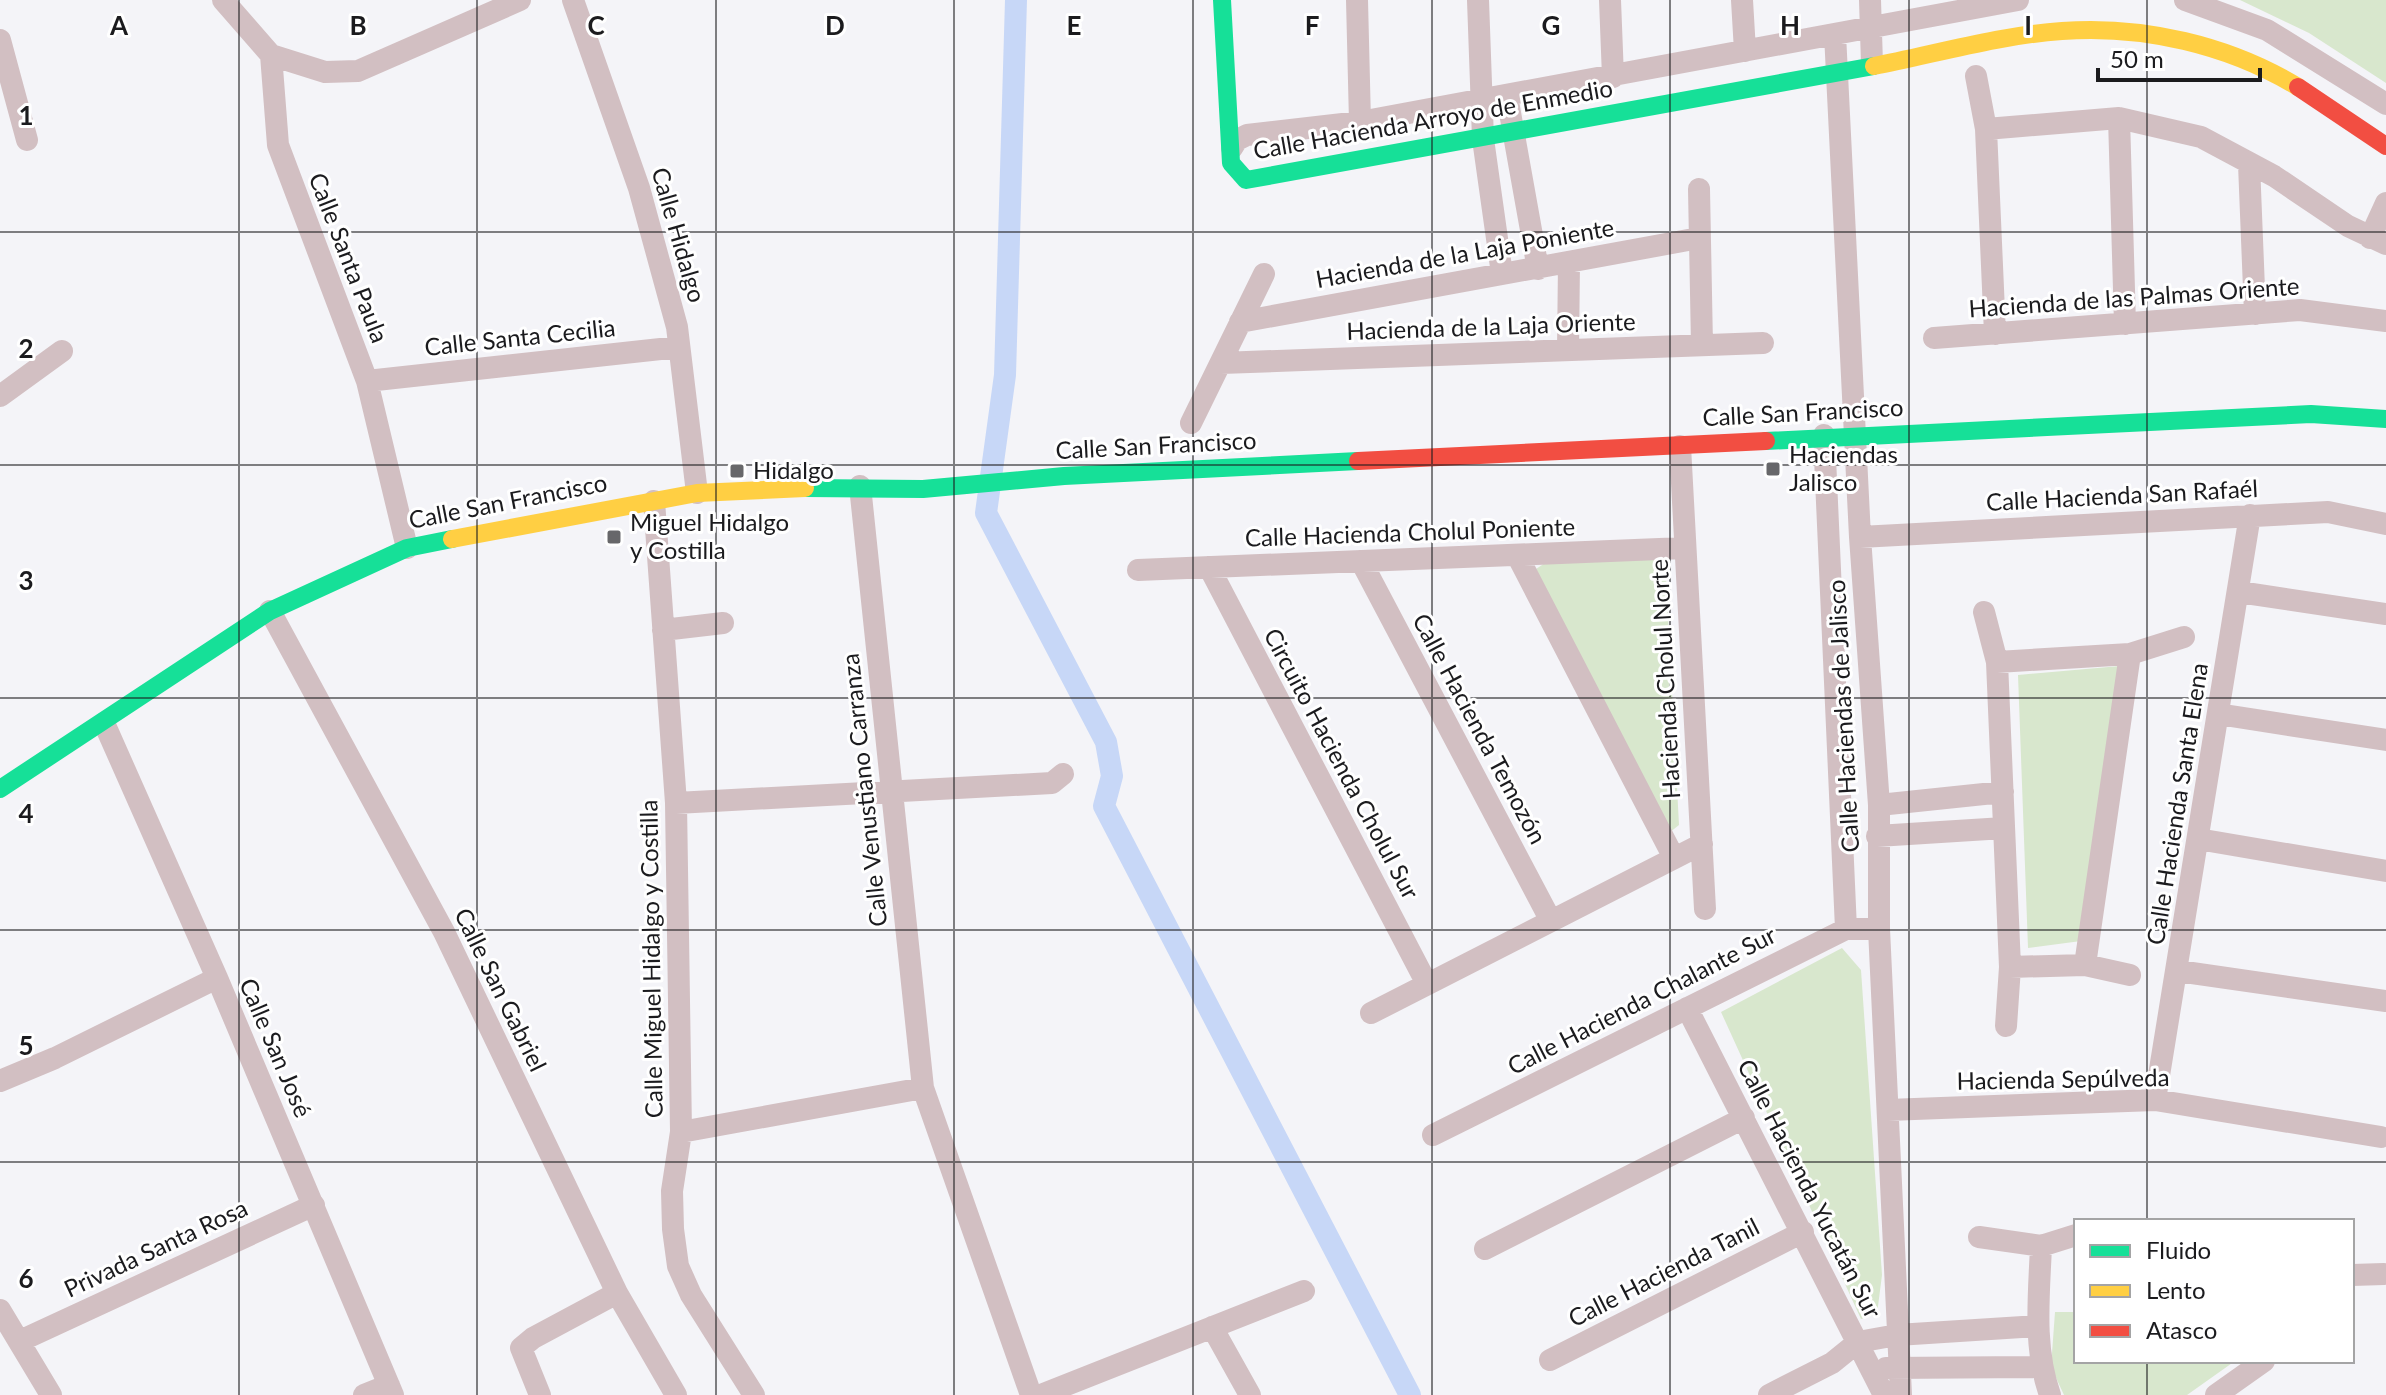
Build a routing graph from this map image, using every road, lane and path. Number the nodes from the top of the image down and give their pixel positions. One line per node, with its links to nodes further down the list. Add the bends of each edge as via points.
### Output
1 (223, 0): 16 (street)
2 (520, 0): 16 (street, via 358,71 325,72)
3 (573, 0): 49 (street, Calle Hidalgo, via 639,188)
4 (1222, 0): 31 (street)
5 (1357, 0): 25 (street)
6 (1478, 0): 22 (street)
7 (1610, 0): 20 (street)
8 (1742, 0): 15 (street)
9 (1870, 0): 12 (street)
10 (2013, 0): 12 (street, Calle Hacienda Arroyo de Enmedio)
11 (2185, 0): 23 (street, via 2267,30)
12 (1871, 26): 13 (street, Calle Hacienda Arroyo de Enmedio); 17 (street)
13 (1835, 34): 15 (street, Calle Hacienda Arroyo de Enmedio); 18 (street, Calle Haciendas de Jalisco)
14 (0, 40): 29 (street)
15 (1745, 51): 20 (street, Calle Hacienda Arroyo de Enmedio)
16 (271, 55): 53 (street, Calle Santa Paula, via 278,145)
17 (1872, 64): 18 (street, Calle Hacienda Arroyo de Enmedio); 30 (street, Calle Hacienda Arroyo de Enmedio, via 2060,31 2140,32 2230,54 2274,73)
18 (1838, 71): 27 (street, Calle Hacienda Arroyo de Enmedio); 58 (street, Calle Haciendas de Jalisco)
19 (1976, 76): 26 (street)
20 (1613, 77): 21 (street, Calle Hacienda Arroyo de Enmedio)
21 (1507, 96): 22 (street, Calle Hacienda Arroyo de Enmedio); 27 (street)
22 (1484, 100): 25 (street, Calle Hacienda Arroyo de Enmedio); 28 (street)
23 (2386, 104)
24 (2119, 118): 26 (street); 32 (street, via 2201,137); 44 (street)
25 (1360, 122): 31 (street, Calle Hacienda Arroyo de Enmedio, via 1247,135)
26 (1986, 129): 45 (street)
27 (1512, 134): 28 (street, Calle Hacienda Arroyo de Enmedio); 38 (street)
28 (1483, 139): 31 (street, Calle Hacienda Arroyo de Enmedio, via 1260,180 1246,180 1238,173 1231,163); 40 (street)
29 (27, 140)
30 (2386, 146)
31 (1232, 148)
32 (2249, 164): 36 (street); 41 (street)
33 (1699, 189): 35 (street)
34 (2386, 203): 36 (street)
35 (1699, 238): 37 (street, Hacienda de la Laja Poniente); 48 (street)
36 (2378, 241)
37 (1569, 262): 38 (street, Hacienda de la Laja Poniente); 50 (street)
38 (1538, 269): 40 (street, Hacienda de la Laja Poniente)
39 (1264, 274): 43 (street)
40 (1502, 274): 43 (street, Hacienda de la Laja Poniente)
41 (2255, 314): 42 (street, Hacienda de las Palmas Oriente, via 2300,310); 44 (street, Hacienda de las Palmas Oriente)
42 (2386, 321)
43 (1240, 322): 52 (street)
44 (2125, 324): 45 (street, Hacienda de las Palmas Oriente)
45 (1995, 334): 46 (street, Hacienda de las Palmas Oriente)
46 (1934, 338)
47 (1763, 343): 48 (street, Hacienda de la Laja Oriente)
48 (1702, 345): 50 (street, Hacienda de la Laja Oriente)
49 (679, 347): 53 (street, Calle Santa Cecilia); 61 (street, Calle Hidalgo)
50 (1568, 350): 52 (street, Hacienda de la Laja Oriente)
51 (62, 351): 54 (street)
52 (1221, 363): 56 (street)
53 (367, 381): 66 (street, Calle Santa Paula)
54 (0, 396)
55 (2386, 419): 58 (street, Calle San Francisco, via 2311,414)
56 (1191, 423)
57 (1824, 435): 58 (street, Calle San Francisco); 59 (street, Calle San Francisco); 98 (street, Calle Haciendas de Jalisco)
58 (1857, 435): 65 (street, Calle Haciendas de Jalisco)
59 (1680, 446): 60 (street, Calle San Francisco, via 923,489); 67 (street, Hacienda Cholul Norte)
60 (860, 486): 61 (street, Calle San Francisco); 86 (street, Calle Venustiano Carranza)
61 (697, 493): 62 (street, Calle San Francisco)
62 (654, 501): 66 (street, Calle San Francisco); 77 (street, Calle Miguel Hidalgo y Costilla)
63 (2250, 515): 64 (street, Calle Hacienda San Rafaél, via 2328,512); 65 (street, Calle Hacienda San Rafaél); 72 (street, Calle Hacienda Santa Elena)
64 (2386, 524)
65 (1860, 537): 89 (street, Calle Haciendas de Jalisco)
66 (407, 548): 73 (street, Calle San Francisco)
67 (1684, 548): 68 (street, Calle Hacienda Cholul Poniente); 93 (street, Hacienda Cholul Norte)
68 (1517, 555): 69 (street, Calle Hacienda Cholul Poniente); 94 (street)
69 (1361, 561): 70 (street, Calle Hacienda Cholul Poniente); 97 (street, Calle Hacienda Temozón)
70 (1209, 567): 71 (street, Calle Hacienda Cholul Poniente); 105 (street, Circuito Hacienda Cholul Sur)
71 (1138, 570)
72 (2239, 592): 75 (street); 81 (street, Calle Hacienda Santa Elena)
73 (270, 611): 82 (street, Calle San Francisco); 127 (street, Calle San Gabriel, via 444,932)
74 (1984, 612): 80 (street)
75 (2386, 614)
76 (723, 623): 77 (street)
77 (663, 630): 88 (street, Calle Miguel Hidalgo y Costilla)
78 (2184, 637): 79 (street)
79 (2130, 654): 80 (street); 100 (street)
80 (1997, 662): 87 (street)
81 (2218, 714): 83 (street); 92 (street, Calle Hacienda Santa Elena)
82 (104, 723): 85 (street, Calle San Francisco); 104 (street, Calle San José)
83 (2386, 740)
84 (1063, 774): 86 (street, via 1052,783)
85 (0, 789)
86 (890, 791): 88 (street); 111 (street, Calle Venustiano Carranza)
87 (2003, 792): 89 (street); 90 (street)
88 (676, 803): 115 (street, Calle Miguel Hidalgo y Costilla)
89 (1879, 805): 91 (street, Calle Haciendas de Jalisco)
90 (2004, 828): 91 (street); 101 (street)
91 (1877, 836): 99 (street, Calle Haciendas de Jalisco)
92 (2198, 839): 95 (street); 102 (street, Calle Hacienda Santa Elena)
93 (1702, 844): 94 (street); 96 (street, Hacienda Cholul Norte)
94 (1674, 858): 97 (street)
95 (2386, 871)
96 (1705, 909)
97 (1551, 921): 105 (street)
98 (1846, 929): 99 (street, Calle Hacienda Chalante Sur); 107 (street, Calle Hacienda Chalante Sur)
99 (1879, 929): 113 (street, Calle Haciendas de Jalisco)
100 (2085, 965): 101 (street); 103 (street)
101 (2010, 967): 109 (street)
102 (2178, 971): 106 (street); 112 (street, Calle Hacienda Santa Elena)
103 (2130, 975)
104 (217, 978): 110 (street); 118 (street, Calle San José)
105 (1427, 984): 108 (street)
106 (2386, 1001)
107 (1687, 1008): 114 (street, Calle Hacienda Yucatán Sur); 116 (street, Calle Hacienda Chalante Sur)
108 (1371, 1013)
109 (2006, 1026)
110 (0, 1081)
111 (923, 1088): 115 (street); 146 (street, Calle Venustiano Carranza)
112 (2155, 1100): 113 (street, Hacienda Sepúlveda); 117 (street, Hacienda Sepúlveda)
113 (1888, 1110): 131 (street, Calle Haciendas de Jalisco)
114 (1744, 1118): 119 (street, Calle Hacienda Yucatán Sur); 123 (street)
115 (681, 1132): 145 (street, Calle Miguel Hidalgo y Costilla, via 672,1191 678,1266)
116 (1433, 1135)
117 (2381, 1137)
118 (314, 1205): 132 (street, Privada Santa Rosa); 140 (street, Calle San José)
119 (1803, 1232): 133 (street, Calle Hacienda Yucatán Sur); 134 (street, Calle Hacienda Tanil)
120 (2074, 1236): 122 (street)
121 (1979, 1237): 122 (street)
122 (2041, 1246): 129 (street)
123 (1485, 1249)
124 (2384, 1274): 125 (street)
125 (2354, 1275)
126 (1304, 1291): 130 (street)
127 (617, 1293): 143 (street, via 521,1348); 144 (street, Calle San Gabriel)
128 (0, 1310): 132 (street)
129 (2038, 1326): 131 (street); 138 (street)
130 (1212, 1327): 147 (street); 148 (street)
131 (1897, 1335): 133 (street); 139 (street, Calle Haciendas de Jalisco)
132 (20, 1341): 141 (street)
133 (1858, 1342): 135 (street); 137 (street, Calle Hacienda Yucatán Sur)
134 (1550, 1360)
135 (1832, 1363): 137 (street); 149 (street)
136 (2261, 1363): 153 (street)
137 (1869, 1366): 139 (street); 150 (street, Calle Hacienda Yucatán Sur)
138 (2041, 1367): 139 (street); 152 (street)
139 (1900, 1369): 151 (street, Calle Haciendas de Jalisco)
140 (391, 1390): 142 (street)
141 (51, 1395)
142 (364, 1395)
143 (540, 1395)
144 (676, 1395)
145 (754, 1395)
146 (1031, 1395)
147 (1041, 1395)
148 (1250, 1395)
149 (1769, 1395)
150 (1884, 1395)
151 (1901, 1395)
152 (2050, 1395)
153 (2216, 1395)

